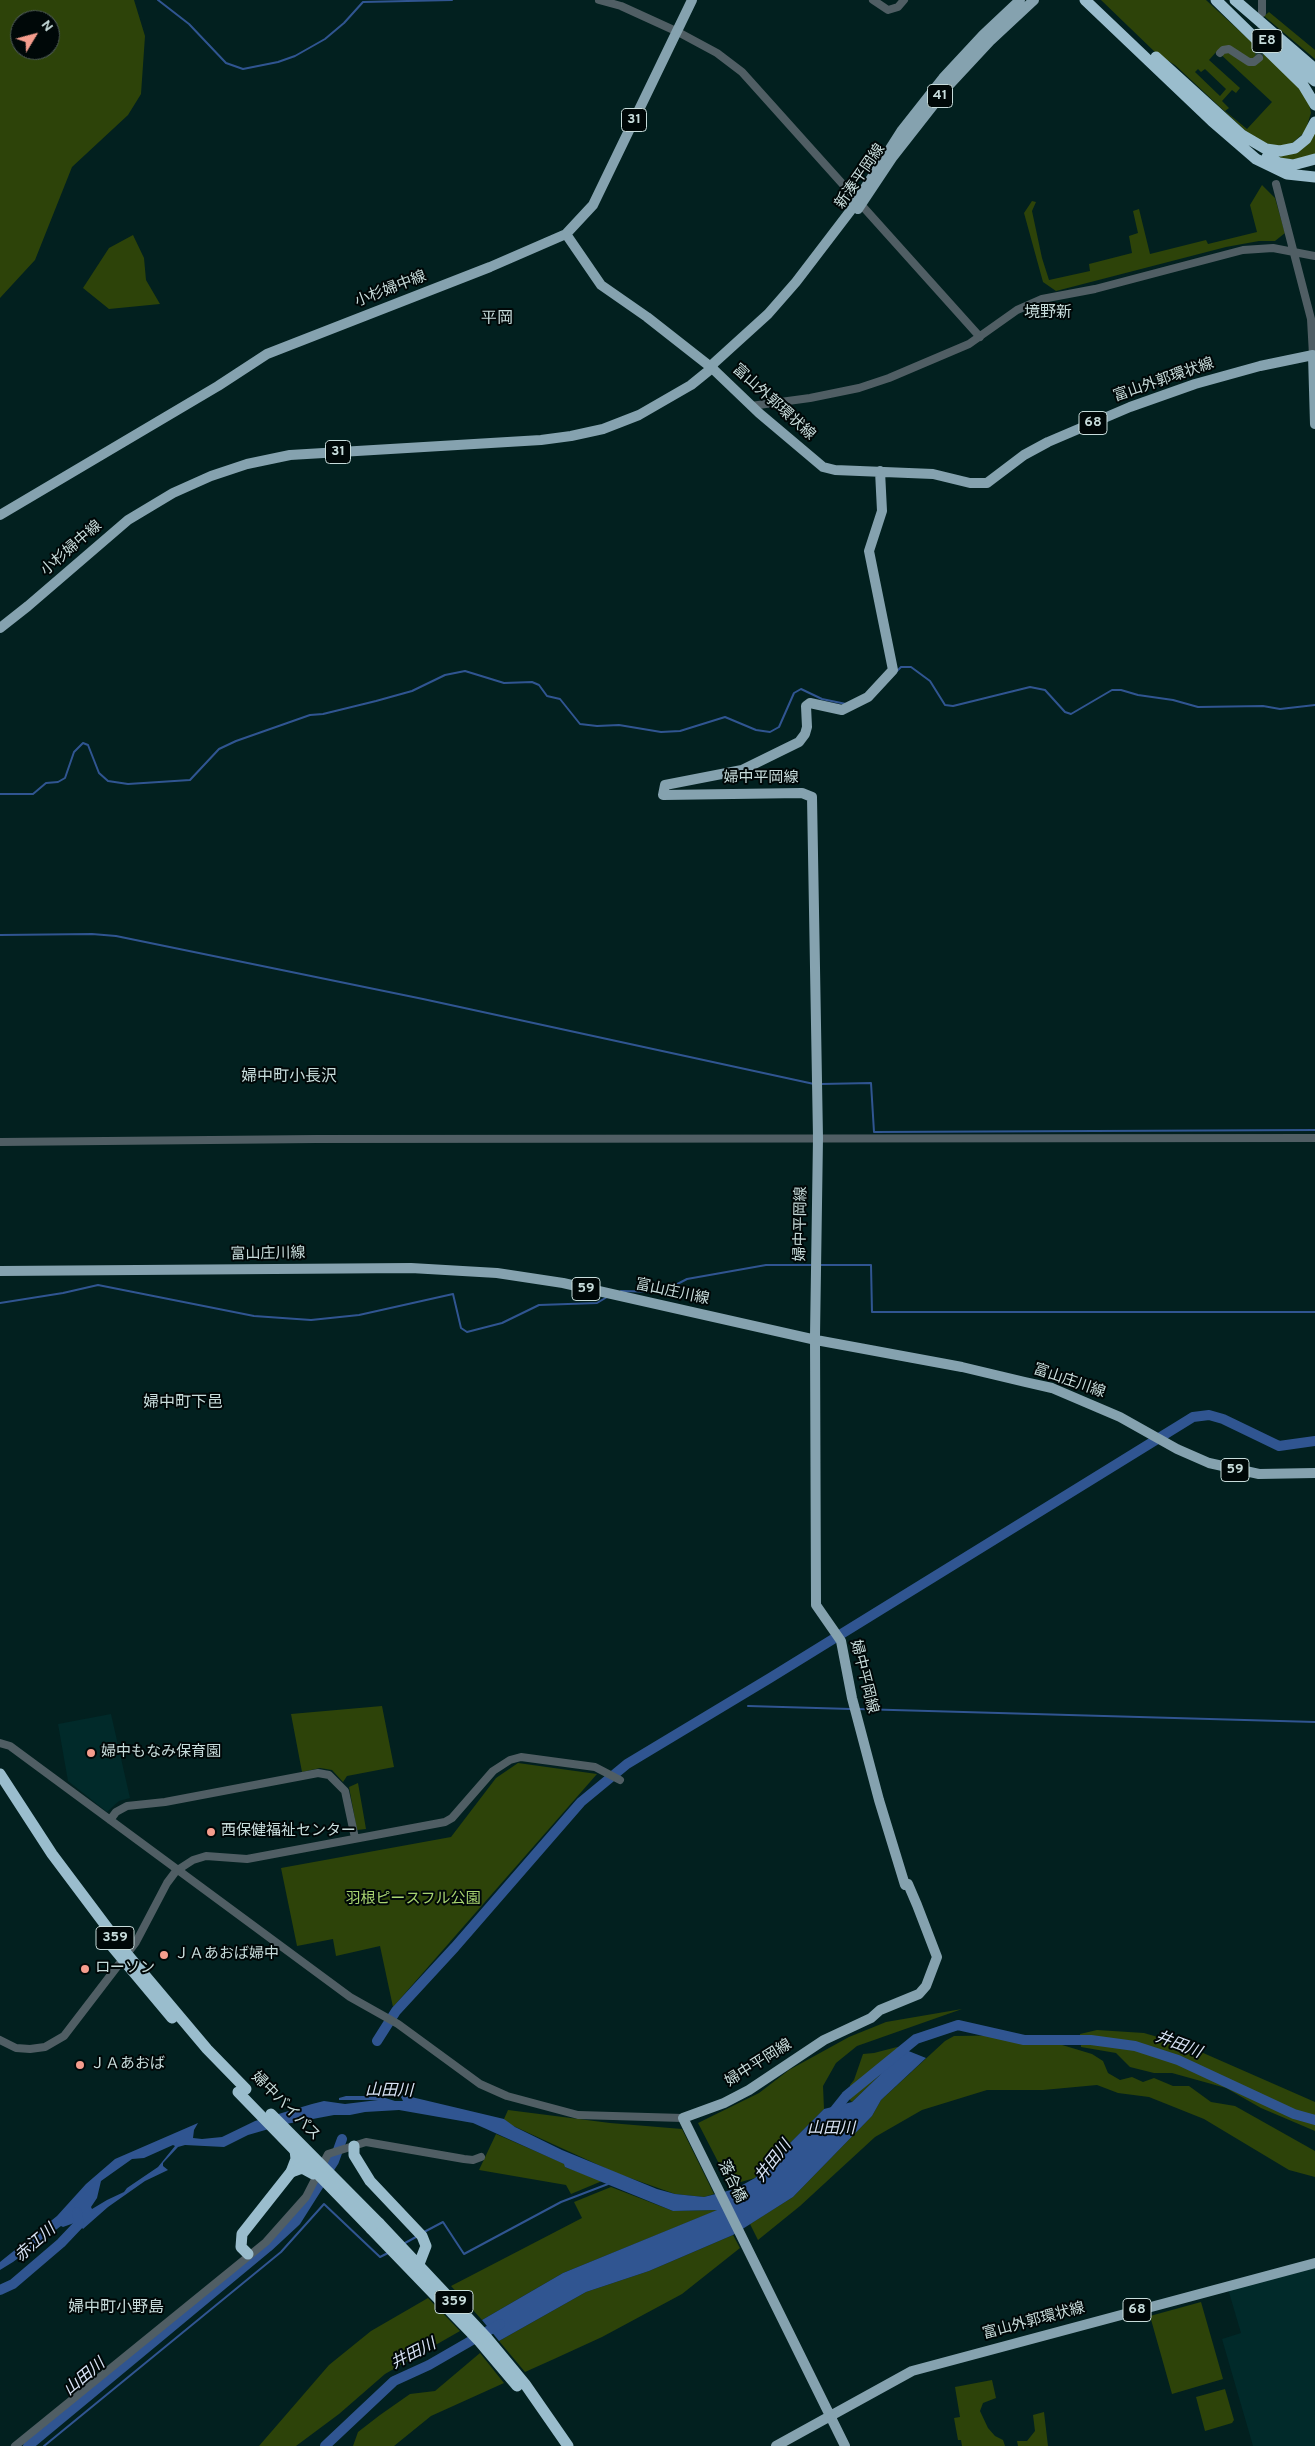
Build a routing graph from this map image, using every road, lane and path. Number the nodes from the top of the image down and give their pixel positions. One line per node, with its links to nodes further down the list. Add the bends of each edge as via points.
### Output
1 (599, 0): 14 (street, via 621,6)
2 (692, 0): 14 (main road, 小杉婦中線 / 31)
3 (873, 0): 4 (street, via 888,10 898,7)
4 (904, 0)
5 (1020, 0): 27 (main road, 新湊平岡線 / 41, via 943,78 892,146)
6 (1034, 0): 27 (main road, 新湊平岡線 / 41, via 950,84)
7 (1085, 0): 23 (highway, via 1212,121)
8 (1094, 0): 21 (highway)
9 (1216, 0): 19 (highway, via 1303,84)
10 (1221, 0): 18 (highway, E8)
11 (1235, 0): 17 (highway, E8)
12 (1262, 0): 13 (street)
13 (1262, 13)
14 (678, 32): 27 (street, via 717,53 742,72); 28 (main road, 小杉婦中線 / 31, via 593,205)
15 (1220, 53): 16 (street, via 1229,49 1248,62)
16 (1259, 58)
17 (1315, 68)
18 (1315, 81)
19 (1315, 105)
20 (1315, 122): 21 (highway, via 1306,139 1288,151 1266,149)
21 (1242, 135): 22 (highway, via 1278,163 1293,165)
22 (1315, 159)
23 (1264, 164): 24 (highway, via 1289,170); 25 (highway, via 1295,176)
24 (1315, 165)
25 (1315, 177)
26 (1276, 184): 29 (street)
27 (859, 202): 31 (street); 33 (main road, 新湊平岡線 / 41, via 788,300 719,366)
28 (566, 234): 33 (main road, via 600,285); 37 (main road, 小杉婦中線 / 31, via 267,354)
29 (1293, 251): 30 (street); 31 (street, via 1273,248 1243,250 1042,300 1017,310); 32 (street, via 1311,319)
30 (1315, 256)
31 (980, 338): 34 (street, via 946,356 860,388)
32 (1314, 355): 35 (main road); 36 (main road, 富山外郭環状線 / 68, via 1195,384 1130,407 1024,455 987,483 970,483 933,474)
33 (712, 368): 34 (main road, 富山外郭環状線 / 68); 38 (main road, 小杉婦中線 / 31, via 639,415 603,429 571,436 290,455 211,476 128,520)
34 (751, 406): 36 (main road, 富山外郭環状線 / 68, via 823,467)
35 (1315, 424)
36 (880, 471): 39 (main road, 婦中平岡線, via 882,511 869,551 893,670 868,697 842,710 810,703 806,706 807,727 799,742 742,770 665,785 663,795 802,793 812,796)
37 (0, 515)
38 (0, 628)
39 (818, 1138): 40 (street); 41 (street); 43 (main road, 婦中平岡線)
40 (1315, 1138)
41 (0, 1142)
42 (0, 1271): 43 (main road, 富山庄川線 / 59, via 411,1268 498,1273 563,1283)
43 (816, 1340): 44 (main road, 富山庄川線 / 59, via 962,1367 1052,1388 1120,1416 1156,1438 1209,1463 1241,1472); 55 (main road, 婦中平岡線, via 816,1605 841,1642 852,1698 905,1885 908,1884 938,1957 926,1986 918,1994 824,2040 749,2090)
44 (1315, 1473)
45 (0, 1743): 49 (street, via 10,1746)
46 (0, 1774): 52 (highway, 婦中バイパス / 359)
47 (620, 1780): 50 (street, via 595,1767 521,1757 493,1771 445,1822)
48 (0, 1784): 52 (highway, 婦中バイパス / 359, via 44,1854)
49 (110, 1820): 50 (street, via 127,1806 165,1802 318,1773 328,1775 345,1790); 51 (street)
50 (355, 1838): 51 (street, via 247,1860 206,1856)
51 (176, 1871): 52 (street); 55 (street, via 350,1997 398,2024 468,2076 507,2096 578,2115)
52 (124, 1957): 53 (street, via 64,2036 45,2047 30,2049 16,2048); 54 (highway, 婦中バイパス / 359)
53 (0, 2040)
54 (242, 2091): 57 (highway, 婦中バイパス / 359, bridge); 61 (highway, 婦中バイパス / 359, bridge)
55 (684, 2121): 67 (main road, 落合橋)
56 (350, 2147): 58 (street, via 366,2142 464,2159); 62 (highway, via 370,2180); 63 (street, via 328,2154 306,2197 266,2242)
57 (295, 2150): 59 (highway, bridge, via 296,2159); 60 (highway, 婦中バイパス / 359, bridge)
58 (481, 2157)
59 (291, 2172): 60 (highway, bridge, via 307,2169); 63 (highway, via 242,2234 241,2247)
60 (343, 2200): 66 (highway, 婦中バイパス / 359, bridge)
61 (379, 2223): 62 (highway, via 412,2252 421,2250); 65 (highway, 婦中バイパス / 359)
62 (422, 2236): 65 (highway, via 426,2246)
63 (248, 2254): 68 (street)
64 (1315, 2263): 67 (main road, 富山外郭環状線 / 68, via 931,2365 902,2376)
65 (419, 2264): 66 (highway, 婦中バイパス / 359, via 488,2338)
66 (522, 2386): 69 (highway, 婦中バイパス / 359); 70 (highway, 婦中バイパス / 359)
67 (829, 2416): 71 (main road, 富山外郭環状線 / 68); 72 (main road)
68 (15, 2446)
69 (561, 2446)
70 (568, 2446)
71 (776, 2446)
72 (844, 2446)

